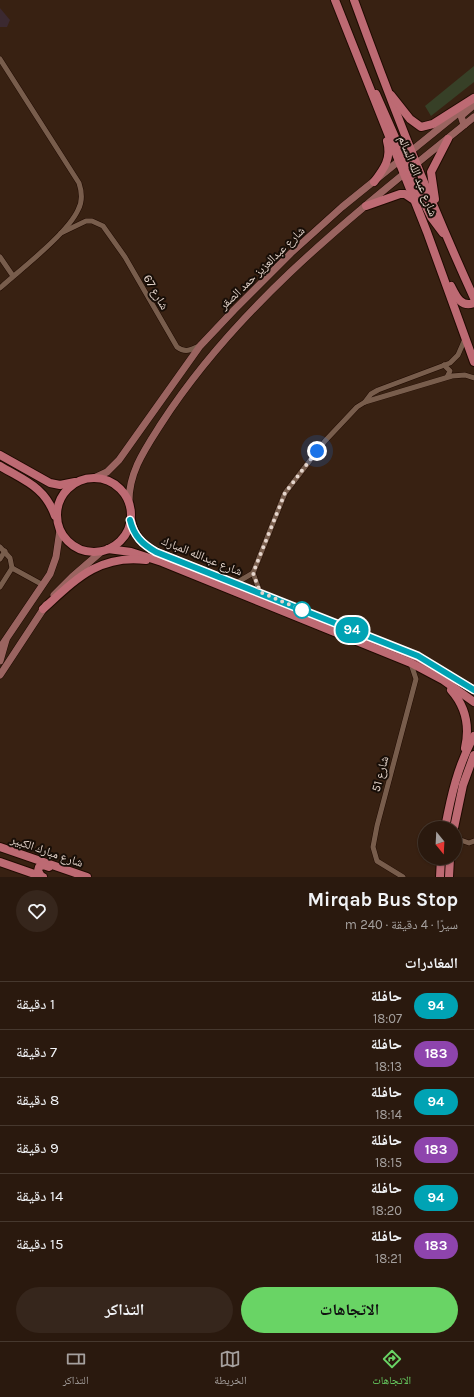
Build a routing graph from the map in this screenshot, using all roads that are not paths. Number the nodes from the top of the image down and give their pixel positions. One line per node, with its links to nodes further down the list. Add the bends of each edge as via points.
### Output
1 (334, 0): 4 (main road, شارع عبد الله السالم)
2 (354, 0): 5 (main road, شارع عبد الله السالم)
3 (0, 59): 19 (street, via 79,183 82,193 78,211)
4 (367, 81): 8 (main road, شارع عبد الله السالم); 12 (main road, via 381,101)
5 (386, 87): 6 (main road, via 412,122 421,127 433,124); 12 (main road, شارع عبد الله السالم)
6 (474, 99): 12 (main road, شارع عبدالعزيز حمد الصقر)
7 (474, 105): 10 (main road, via 461,116)
8 (380, 115): 12 (main road, شارع عبد الله السالم); 14 (main road, via 389,154 386,165)
9 (474, 117): 10 (main road, شارع عبدالعزيز حمد الصقر)
10 (464, 125): 11 (main road, شارع عبدالعزيز حمد الصقر)
11 (448, 138): 13 (main road, شارع عبدالعزيز حمد الصقر); 17 (main road, via 430,174)
12 (405, 157): 13 (main road, شارع عبد الله السالم); 13 (main road, شارع عبد الله السالم); 14 (main road, شارع عبدالعزيز حمد الصقر)
13 (410, 170): 15 (main road, شارع عبد الله السالم); 16 (main road, شارع عبدالعزيز حمد الصقر); 17 (main road, شارع عبد الله السالم); 20 (main road, via 430,217)
14 (374, 182): 29 (main road, شارع عبدالعزيز حمد الصقر, via 291,253)
15 (414, 200): 16 (main road, via 400,194); 18 (main road, شارع عبد الله السالم)
16 (366, 206): 39 (main road, شارع عبدالعزيز حمد الصقر, via 257,305 208,360 170,411 138,463 129,488)
17 (439, 218): 20 (main road, شارع عبد الله السالم)
18 (428, 232): 27 (main road, via 459,301 466,304); 28 (main road, شارع عبد الله السالم)
19 (60, 233): 22 (street); 29 (street, شارع 67, via 86,221 103,226 177,347 188,351)
20 (444, 234): 23 (main road, شارع عبد الله السالم)
21 (0, 257): 22 (street)
22 (13, 276): 25 (street)
23 (466, 281): 24 (main road); 26 (main road, شارع عبد الله السالم)
24 (474, 286)
25 (0, 288)
26 (474, 298)
27 (474, 303)
28 (466, 339): 30 (main road, شارع عبد الله السالم); 31 (street, via 454,360)
29 (200, 346): 37 (main road, شارع عبدالعزيز حمد الصقر, via 119,460 107,472)
30 (474, 362)
31 (444, 365): 32 (street, via 450,371); 34 (street, via 378,390)
32 (447, 377): 33 (street, via 458,374); 34 (street)
33 (474, 378)
34 (365, 402): 49 (street, via 357,407 325,441 285,493)
35 (0, 455): 38 (main road, via 50,483 60,485)
36 (0, 466): 41 (main road, via 43,494 50,503)
37 (94, 478): 38 (main road); 39 (main road, via 114,484)
38 (78, 482): 41 (main road, via 69,488 60,501)
39 (129, 504): 40 (main road)
40 (130, 520): 44 (main road, via 129,528 122,539); 50 (main road, شارع عبدالله المبارك, via 136,536 148,547)
41 (57, 521): 42 (main road)
42 (60, 530): 44 (main road, via 77,548 87,552); 51 (main road, via 56,557)
43 (0, 547): 45 (street)
44 (105, 550): 47 (main road, شارع عبدالله المبارك, via 131,552); 54 (main road, via 72,576)
45 (5, 551): 46 (street); 48 (street, via 12,562)
46 (0, 559)
47 (162, 562): 54 (main road, via 130,559 104,563 78,579); 58 (main road, شارع عبدالله المبارك)
48 (12, 568): 51 (street); 52 (street)
49 (253, 573): 50 (street); 53 (street)
50 (236, 583): 53 (main road, شارع عبدالله المبارك)
51 (44, 585): 55 (main road)
52 (0, 587)
53 (260, 592): 59 (main road, شارع عبدالله المبارك, via 418,656)
54 (43, 609): 60 (main road)
55 (6, 638): 56 (main road); 57 (main road)
56 (0, 648)
57 (0, 661)
58 (411, 663): 61 (main road, شارع عبدالله المبارك); 78 (street, شارع 51, via 416,679 415,687 373,847 376,861)
59 (449, 674): 62 (main road); 63 (main road, شارع عبدالله المبارك)
60 (0, 675)
61 (443, 680): 64 (main road, شارع عبدالله المبارك); 67 (main road, via 460,701 466,717 467,735)
62 (474, 683)
63 (474, 690)
64 (474, 702)
65 (474, 736): 67 (main road)
66 (474, 755): 69 (main road, via 463,785)
67 (463, 759): 68 (main road, via 454,784)
68 (446, 821)
69 (455, 821)
70 (462, 840): 71 (street, via 469,843)
71 (474, 841)
72 (0, 848): 76 (main road, شارع مبارك الكبير)
73 (0, 862): 77 (main road)
74 (441, 865): 79 (main road)
75 (450, 865): 80 (main road)
76 (86, 876): 77 (main road, via 72,875 43,865 38,869)
77 (42, 877)
78 (403, 877)
79 (440, 877)
80 (449, 877)

